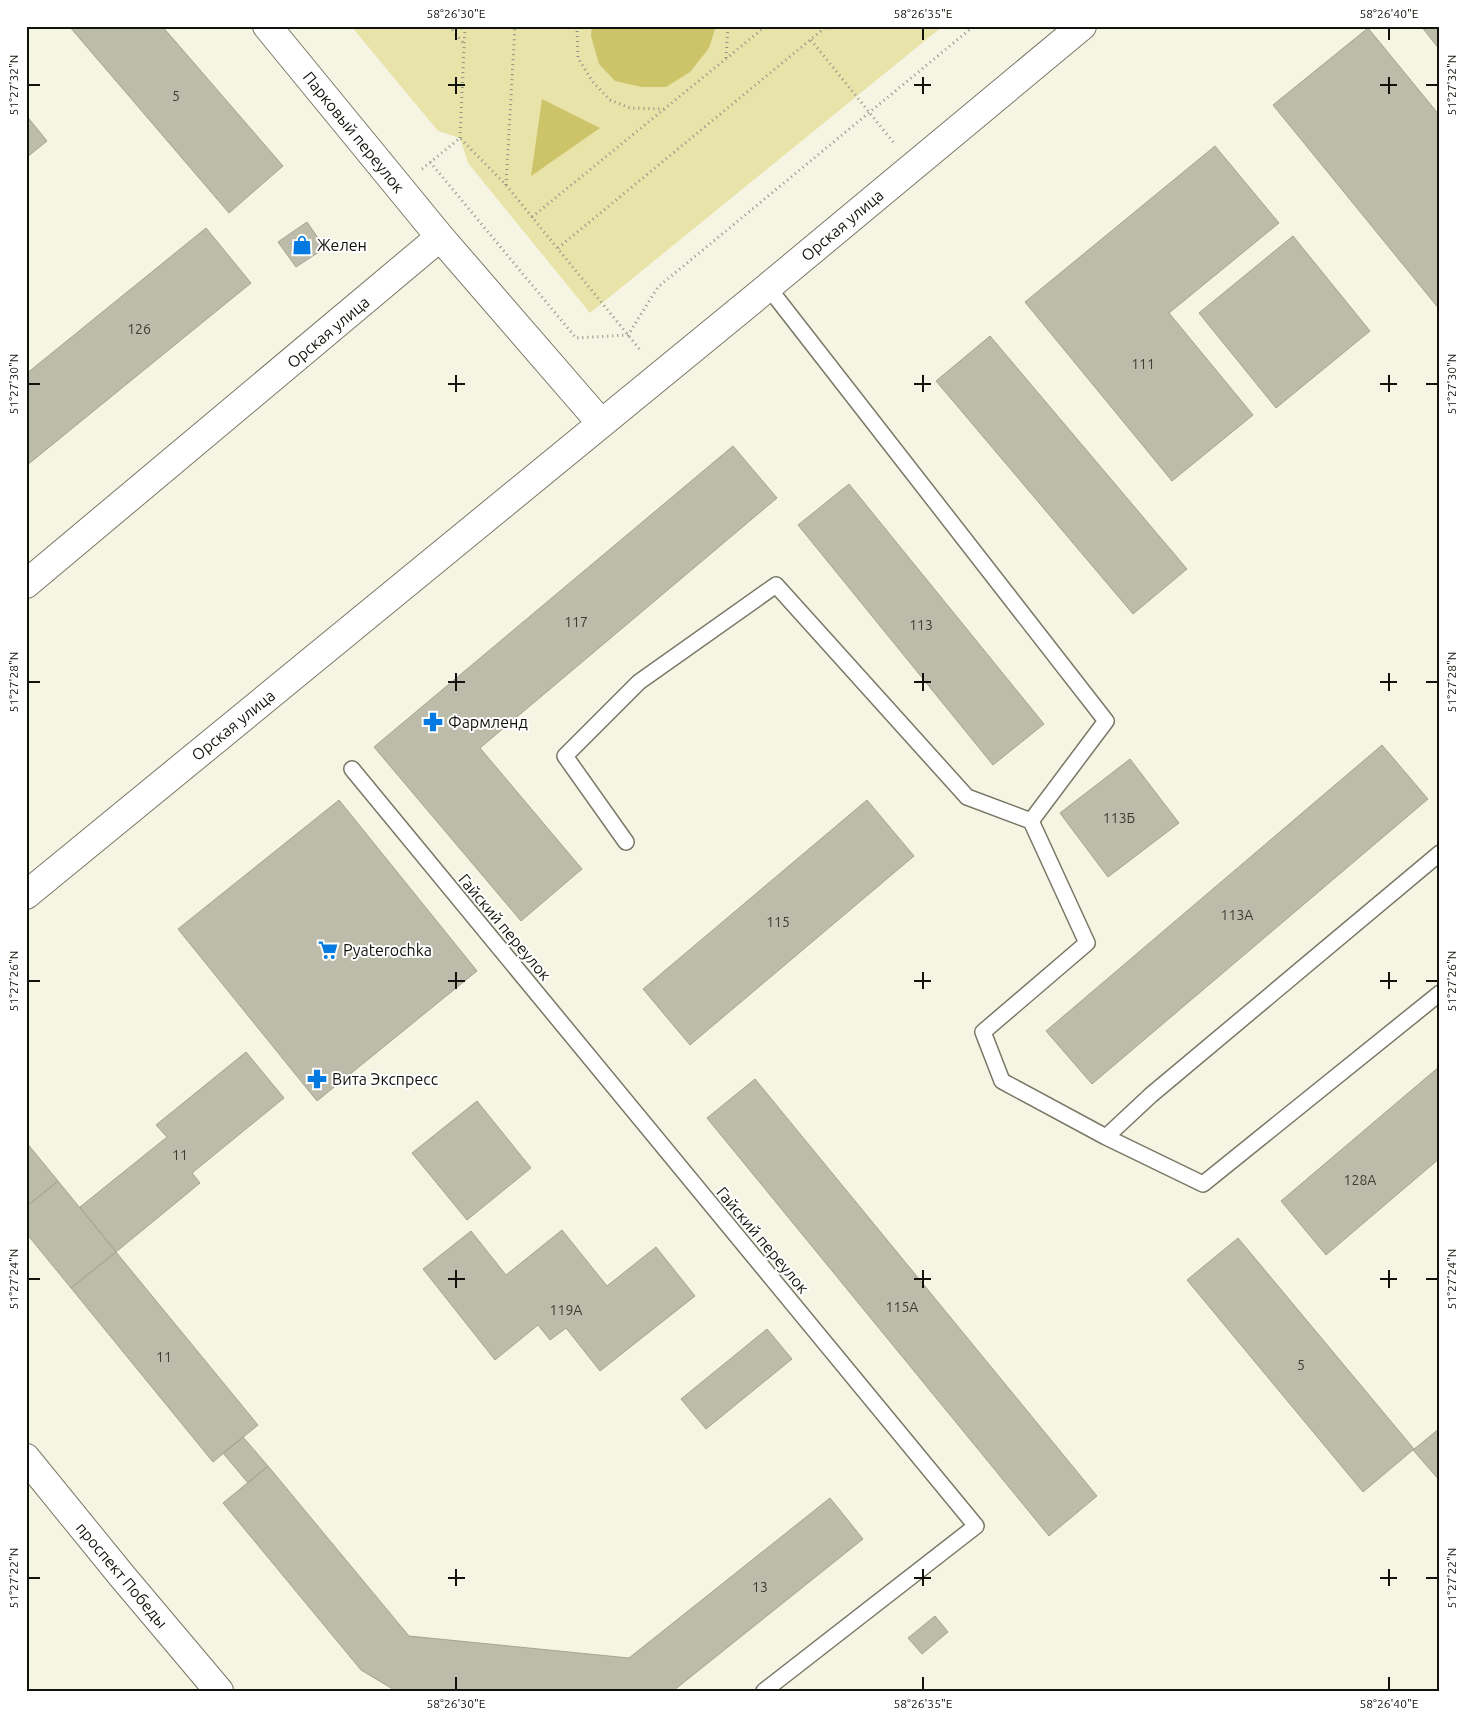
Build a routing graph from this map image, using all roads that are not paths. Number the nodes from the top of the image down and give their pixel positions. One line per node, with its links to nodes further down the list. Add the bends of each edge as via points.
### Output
1 (267, 26): 3 (street, Парковый переулок)
2 (1082, 26): 4 (street, Орская улица)
3 (440, 237): 5 (street); 6 (street, Орская улица)
4 (768, 287): 5 (street, Орская улица); 8 (lane, via 1106,721)
5 (601, 423): 11 (street, Орская улица)
6 (26, 584)
7 (352, 769): 16 (lane, Гайский переулок, via 976,1526)
8 (1032, 821): 9 (lane, via 967,797 776,585 640,682 565,756); 13 (lane, via 1087,943 983,1032 1002,1081)
9 (626, 842)
10 (1440, 852): 13 (lane)
11 (26, 895)
12 (1440, 993): 13 (lane, via 1203,1184)
13 (1106, 1136)
14 (26, 1458): 15 (street, проспект Победы)
15 (219, 1691)
16 (764, 1691)

